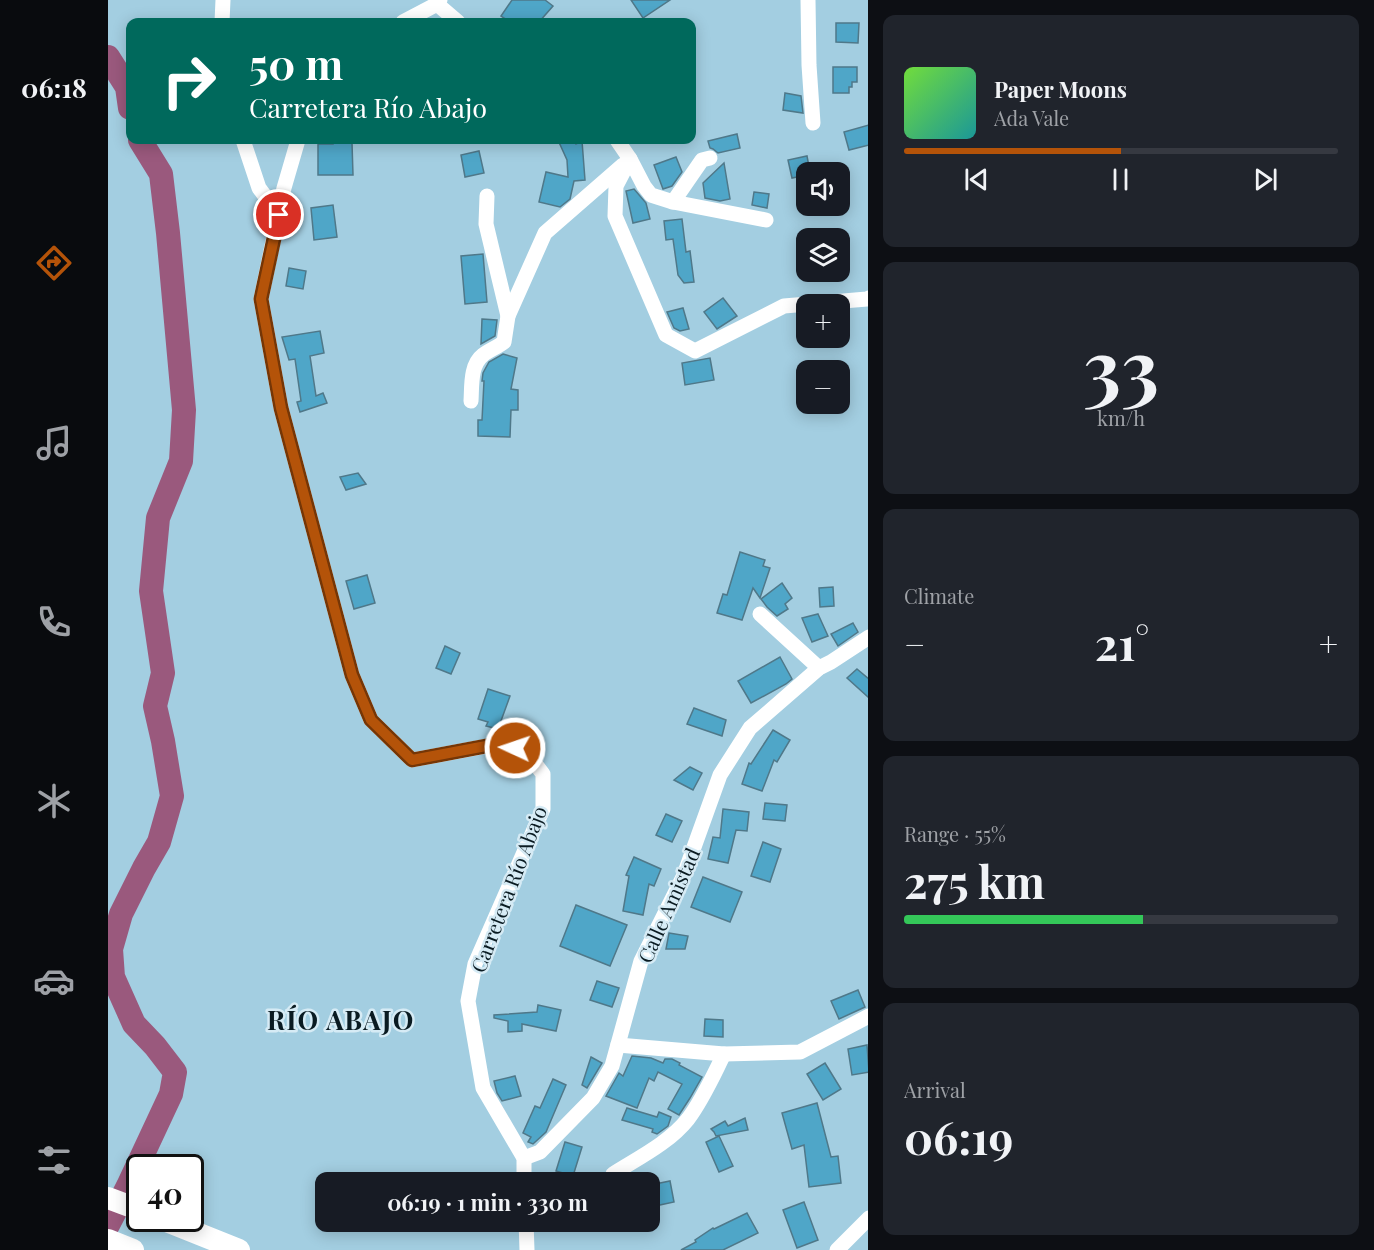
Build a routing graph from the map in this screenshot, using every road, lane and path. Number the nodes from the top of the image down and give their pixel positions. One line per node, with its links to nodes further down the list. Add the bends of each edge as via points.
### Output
1 (223, 0): 4 (street)
2 (808, 0): 7 (street)
3 (439, 2): 5 (street); 6 (street)
4 (222, 18)
5 (410, 18)
6 (454, 18)
7 (813, 123)
8 (244, 144): 15 (street, via 259,188)
9 (297, 144): 15 (street, Carretera Río Abajo)
10 (620, 144): 12 (street)
11 (710, 158): 14 (street, via 702,160)
12 (630, 159): 14 (street, via 651,195); 17 (street, via 616,186 615,216 666,335 695,351 784,306); 18 (street, via 545,233)
13 (487, 196): 18 (street, via 486,224)
14 (673, 202): 16 (street)
15 (279, 215): 26 (street, Carretera Río Abajo, via 261,299 263,310 281,408 352,675 371,720 412,760 502,743 527,753 543,774 543,809 475,964 468,1001 483,1088)
16 (766, 220)
17 (868, 298)
18 (508, 316): 19 (street, via 504,342 482,355 476,364)
19 (471, 401)
20 (760, 614): 22 (street)
21 (868, 637): 22 (street, Calle Amistad)
22 (825, 665): 24 (street, Calle Amistad, via 750,728 720,775 684,875 641,961)
23 (868, 1016): 25 (street, via 800,1052)
24 (618, 1045): 25 (street); 26 (street, Calle Amistad, via 612,1066 593,1098 540,1152)
25 (724, 1054): 28 (street, via 687,1120 665,1140)
26 (524, 1158): 27 (street)
27 (524, 1172)
28 (616, 1172)
29 (108, 1198): 30 (highway)
30 (126, 1205)
31 (868, 1218): 38 (street)
32 (194, 1232): 36 (highway)
33 (526, 1232): 37 (street)
34 (108, 1240): 35 (highway)
35 (133, 1250)
36 (239, 1250)
37 (527, 1250)
38 (837, 1250)

